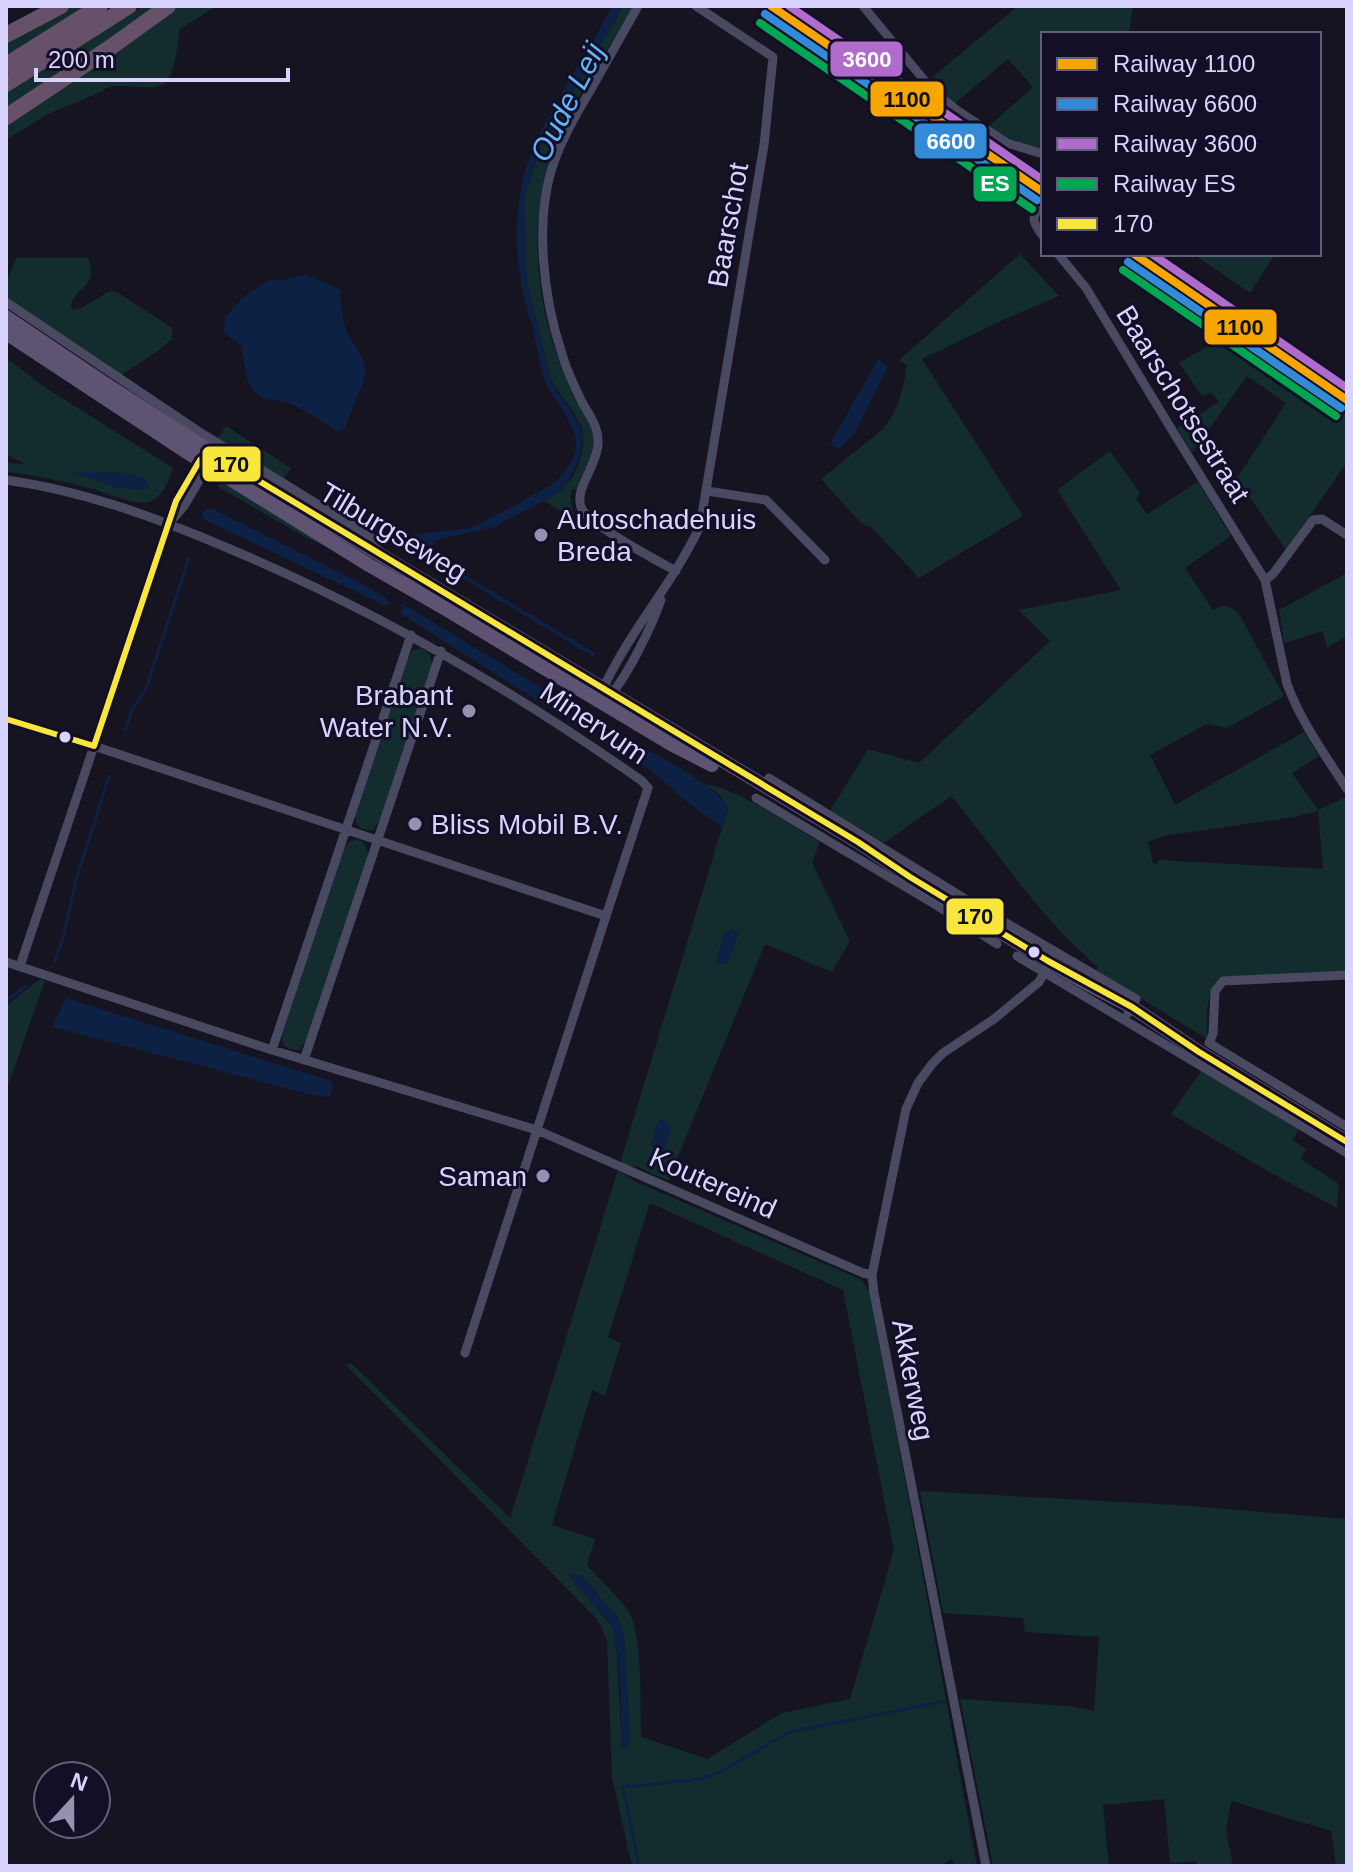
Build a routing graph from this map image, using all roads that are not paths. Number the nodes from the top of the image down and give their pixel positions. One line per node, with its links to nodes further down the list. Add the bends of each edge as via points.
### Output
1 (61, 6): 8 (highway)
2 (100, 6): 9 (highway)
3 (129, 6): 10 (highway)
4 (168, 6): 11 (highway)
5 (638, 6): 26 (street, via 553,165 544,202 545,282 562,355 599,440 580,505 597,524)
6 (696, 6): 21 (street, Baarschot, via 773,57 774,63)
7 (863, 6): 12 (street, via 934,92 1007,143)
8 (6, 35)
9 (6, 65)
10 (6, 84)
11 (6, 117)
12 (1041, 153)
13 (1041, 204): 14 (street, via 1033,218)
14 (1041, 234)
15 (1060, 256): 27 (street, Baarschotsestraat, via 1086,288)
16 (6, 302): 24 (street, Tilburgseweg, via 198,431)
17 (6, 317): 19 (main road, Tilburgseweg)
18 (6, 333): 19 (main road, Tilburgseweg)
19 (207, 459): 22 (street, via 176,501); 30 (main road, Tilburgseweg)
20 (6, 480): 22 (street, Minervum)
21 (707, 491): 25 (street, via 766,500); 26 (street, Baarschot, via 700,526)
22 (169, 524): 28 (street, Minervum, via 286,573); 32 (street)
23 (1347, 535): 27 (street, via 1322,519 1313,520)
24 (379, 542)
25 (825, 560)
26 (676, 571): 30 (street, Baarschot, via 653,621)
27 (1265, 580): 34 (street, Baarschotsestraat, via 1291,695)
28 (411, 635): 29 (street, Minervum); 35 (street)
29 (441, 651): 36 (street); 39 (street, Minervum, via 592,745 648,788)
30 (605, 695): 33 (main road, Tilburgseweg)
31 (6, 719): 32 (street)
32 (94, 746): 35 (street); 43 (street)
33 (760, 787): 37 (main road, Tilburgseweg); 38 (street)
34 (1347, 789)
35 (346, 829): 36 (street); 48 (street)
36 (378, 841): 39 (street); 49 (street)
37 (859, 842): 38 (main road, Tilburgseweg); 46 (street, via 1136,999)
38 (908, 882): 40 (street); 44 (main road, Tilburgseweg)
39 (606, 916): 51 (street, Minervum)
40 (997, 944)
41 (1017, 956): 44 (street)
42 (6, 962): 43 (street)
43 (20, 966): 48 (street)
44 (1046, 966): 46 (main road, Tilburgseweg); 53 (street); 54 (street, Akkerweg, via 1039,982 943,1053 918,1083 906,1109)
45 (1347, 975): 47 (street, via 1223,981 1215,991 1213,1034)
46 (1130, 1010): 47 (main road, Tilburgseweg)
47 (1204, 1048): 50 (street); 52 (main road, Tilburgseweg)
48 (272, 1050): 49 (street)
49 (304, 1060): 51 (street)
50 (1347, 1127)
51 (537, 1130): 54 (street, Koutereind); 55 (street, Minervum)
52 (1347, 1142)
53 (1347, 1153)
54 (872, 1275): 56 (street, Akkerweg)
55 (465, 1353)
56 (986, 1866)

